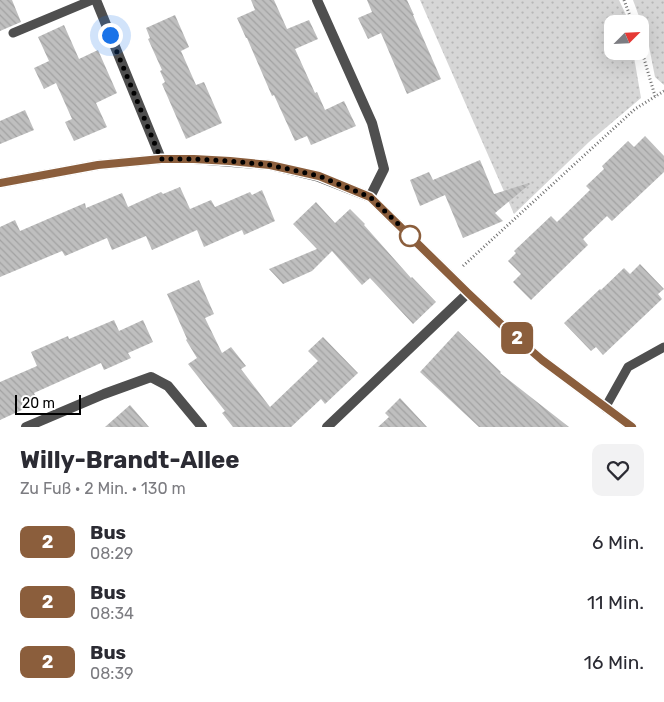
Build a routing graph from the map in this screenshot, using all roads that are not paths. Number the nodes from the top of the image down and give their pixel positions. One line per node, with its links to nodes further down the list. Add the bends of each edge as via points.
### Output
1 (92, 0): 4 (lane)
2 (96, 0): 5 (street)
3 (317, 0): 7 (street, via 372,123 384,169)
4 (13, 34)
5 (161, 159): 6 (street, via 98,165); 7 (street, via 270,165 319,176)
6 (0, 183)
7 (370, 197): 8 (street)
8 (468, 293): 10 (street, via 542,360); 13 (street)
9 (664, 347): 10 (lane, via 628,367)
10 (605, 408): 14 (street)
11 (26, 427): 12 (street, via 151,377 168,386)
12 (202, 427)
13 (327, 427)
14 (632, 427)

